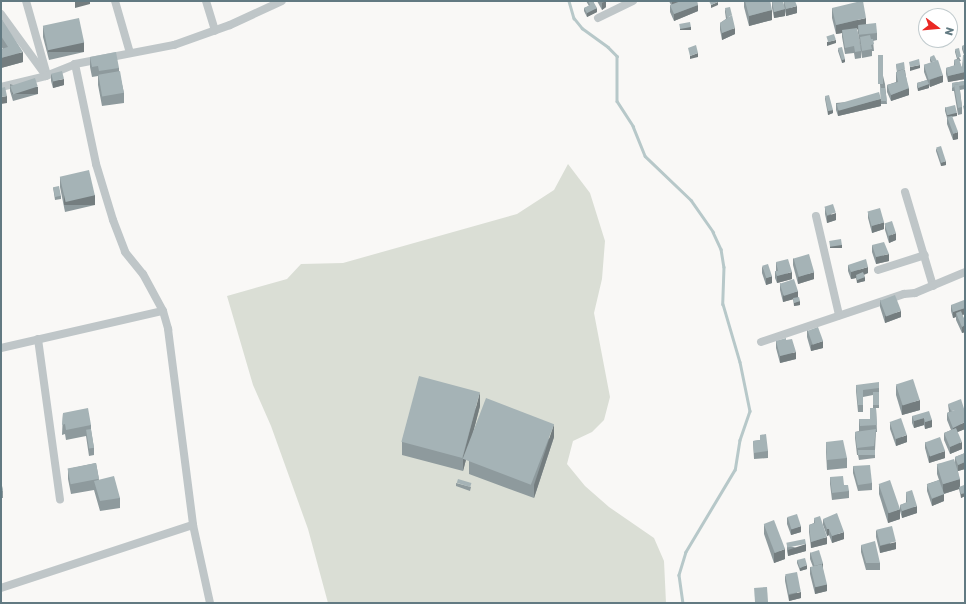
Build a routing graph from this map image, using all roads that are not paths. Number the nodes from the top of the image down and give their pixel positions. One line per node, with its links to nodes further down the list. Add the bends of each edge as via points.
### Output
1 (26, 1): 11 (street)
2 (115, 1): 9 (street)
3 (206, 1): 8 (street)
4 (282, 1): 8 (street)
5 (633, 1): 7 (street)
6 (1, 14): 11 (street)
7 (598, 18)
8 (215, 31): 9 (street, via 174,46)
9 (130, 54): 10 (street)
10 (75, 64): 11 (street); 19 (street, via 96,164 120,239 125,252 143,274)
11 (47, 75): 12 (street)
12 (1, 87)
13 (905, 192): 15 (street)
14 (816, 216): 20 (street)
15 (925, 255): 16 (street); 18 (street)
16 (878, 270)
17 (965, 272): 18 (street)
18 (933, 286): 20 (street)
19 (163, 311): 21 (street); 25 (street, via 178,396)
20 (840, 315): 22 (street)
21 (38, 339): 23 (street); 24 (street)
22 (761, 342)
23 (1, 348)
24 (60, 500)
25 (193, 525): 26 (street); 27 (street)
26 (1, 588)
27 (210, 603)

